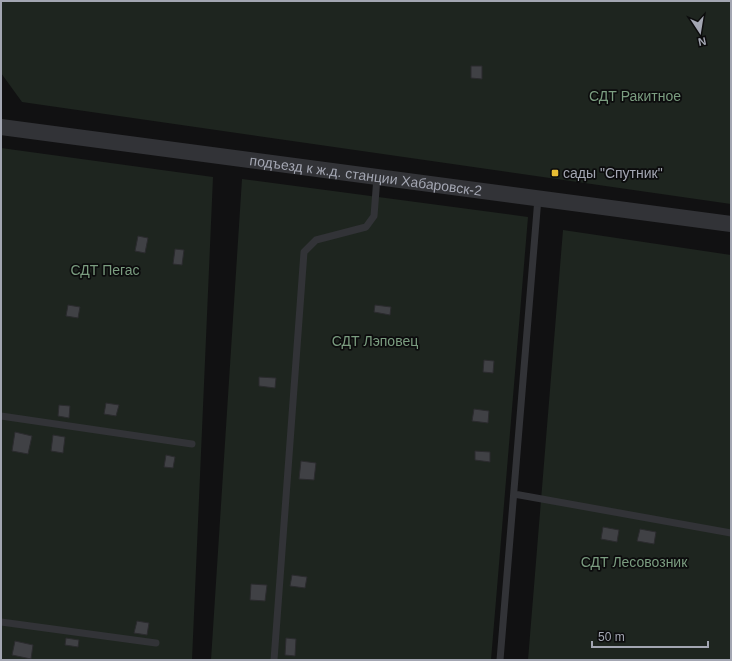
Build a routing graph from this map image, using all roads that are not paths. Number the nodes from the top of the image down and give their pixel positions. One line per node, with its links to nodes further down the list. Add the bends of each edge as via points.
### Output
1 (1, 127): 2 (street, подъезд к ж.д. станции Хабаровск-2)
2 (377, 177): 3 (street, подъезд к ж.д. станции Хабаровск-2); 11 (lane, via 374,216 366,227 316,240 304,252)
3 (538, 198): 4 (street, подъезд к ж.д. станции Хабаровск-2); 7 (lane)
4 (731, 224)
5 (1, 416): 6 (lane)
6 (192, 444)
7 (514, 494): 8 (lane); 12 (lane)
8 (731, 533)
9 (1, 622): 10 (lane)
10 (156, 643)
11 (274, 660)
12 (500, 660)

